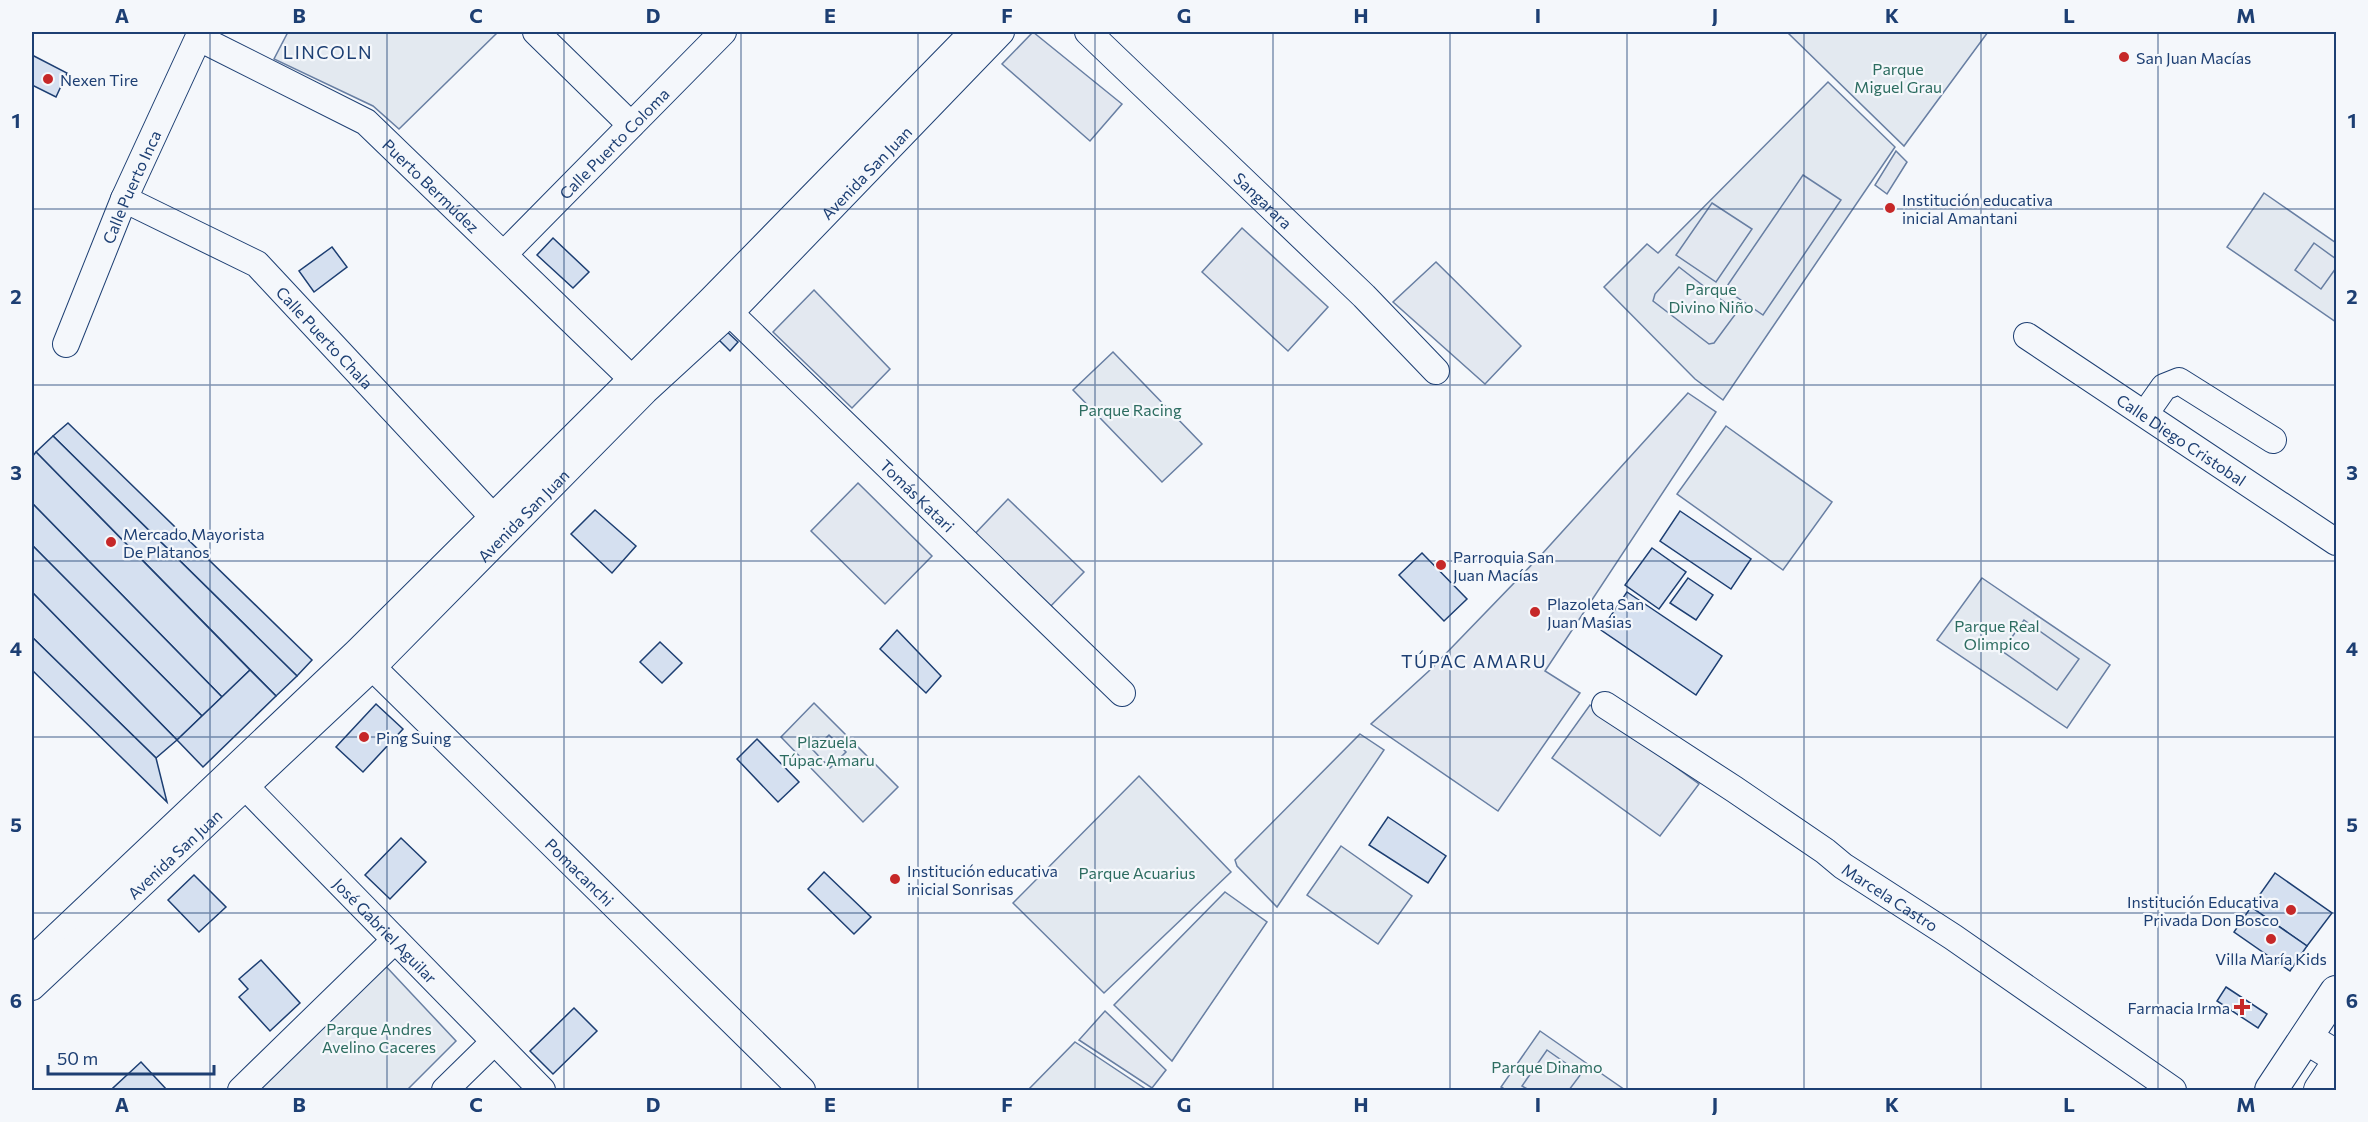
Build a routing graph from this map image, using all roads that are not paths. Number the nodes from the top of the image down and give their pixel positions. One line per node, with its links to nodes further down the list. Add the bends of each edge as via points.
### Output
1 (536, 32): 7 (street)
2 (723, 32): 7 (street, Calle Puerto Coloma)
3 (973, 32): 10 (street, Avenida San Juan)
4 (1001, 32): 10 (street, Avenida San Juan)
5 (1088, 32): 13 (street, Sangarara, via 1364,296)
6 (200, 35): 8 (street, Calle Puerto Inca); 9 (street, Puerto Bermúdez, via 366,122)
7 (631, 125): 9 (street, Calle Puerto Coloma)
8 (124, 199): 12 (street, Calle Puerto Inca); 17 (street, Calle Puerto Chala, via 257,264)
9 (504, 254): 14 (street, Puerto Bermúdez)
10 (721, 306): 14 (street, Avenida San Juan); 19 (street, Avenida San Juan, via 645,391); 20 (street, Tomás Katari)
11 (2027, 336): 15 (street, Calle Diego Cristobal)
12 (66, 344)
13 (1436, 371)
14 (632, 379): 17 (street, Avenida San Juan)
15 (2145, 414): 16 (street, via 2164,387 2179,381); 18 (street, Calle Diego Cristobal)
16 (2273, 440)
17 (493, 517): 19 (street, Avenida San Juan)
18 (2337, 542)
19 (365, 660): 22 (street, Avenida San Juan); 34 (street, Pomacanchi)
20 (1122, 693)
21 (1605, 705): 35 (street, Marcela Castro, via 1953,937)
22 (239, 780): 23 (street, José Gabriel Aguilar); 24 (street, Avenida San Juan); 25 (street, Avenida San Juan)
23 (395, 940): 28 (street, José Gabriel Aguilar); 31 (street)
24 (32, 960)
25 (32, 987)
26 (2337, 992): 27 (main road)
27 (2306, 1038): 29 (main road); 36 (main road)
28 (494, 1042): 32 (street); 33 (street, José Gabriel Aguilar)
29 (2337, 1056)
30 (2337, 1066): 37 (main road)
31 (241, 1090)
32 (444, 1090)
33 (542, 1090)
34 (801, 1090)
35 (2172, 1090)
36 (2271, 1090)
37 (2320, 1090)

